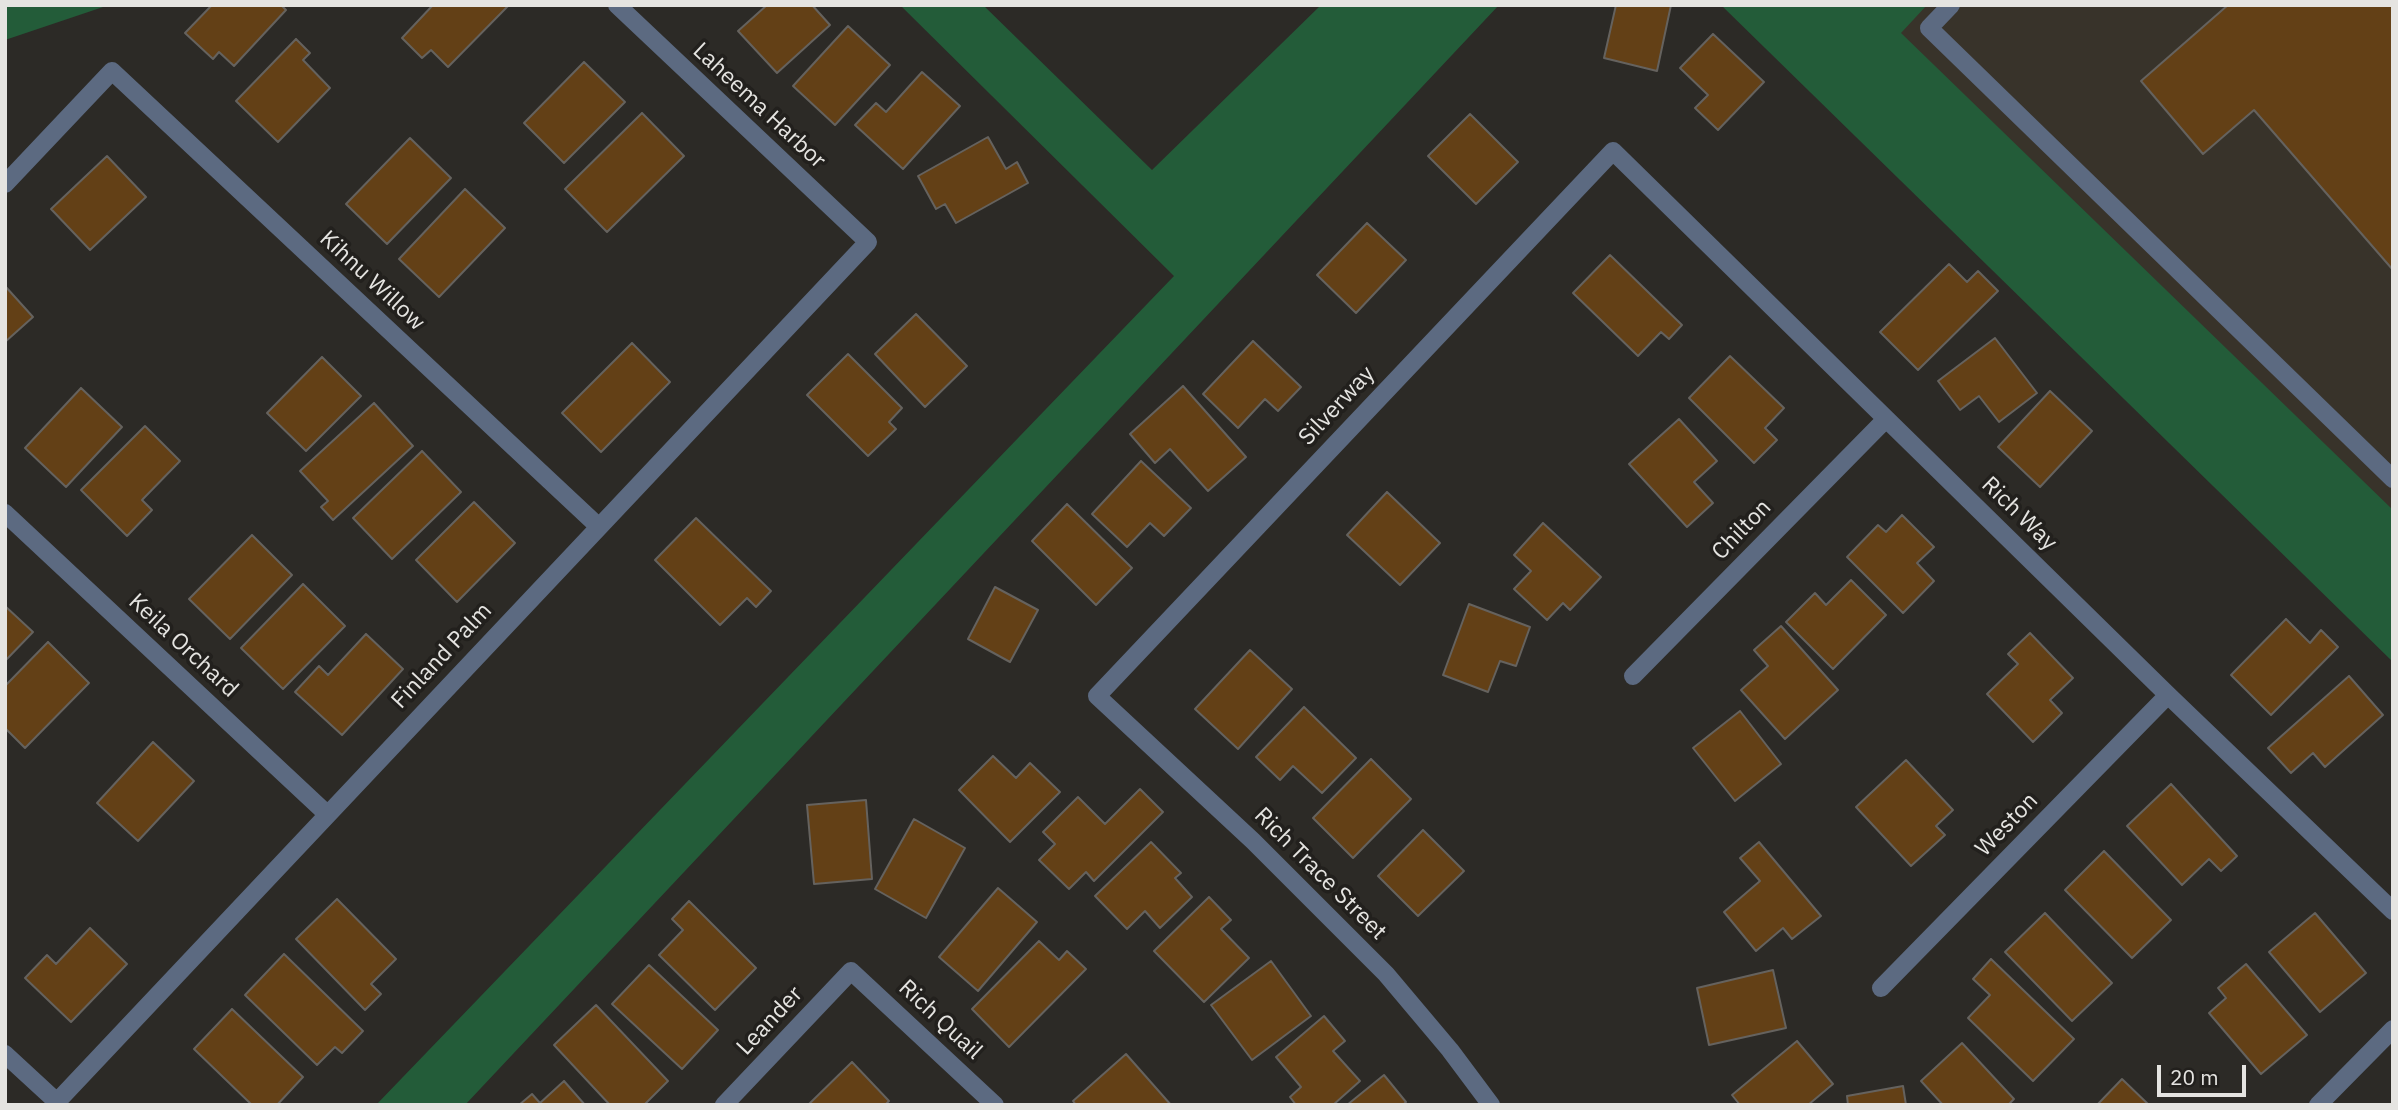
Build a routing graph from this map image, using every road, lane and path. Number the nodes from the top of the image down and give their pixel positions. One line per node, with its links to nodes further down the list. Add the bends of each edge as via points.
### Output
1 (617, 5): 5 (street, Laheema Harbor)
2 (1951, 5): 7 (street, via 1929,28)
3 (1613, 151): 6 (street, Rich Way); 12 (street, Silverway)
4 (5, 184): 9 (street, Kihnu Willow, via 112,71)
5 (868, 242): 9 (street, Finland Palm)
6 (1886, 419): 10 (street, Chilton); 11 (street, Rich Way)
7 (2393, 479)
8 (5, 513): 13 (street, Keila Orchard)
9 (598, 526): 13 (street, Finland Palm)
10 (1633, 676)
11 (2168, 695): 14 (street, Rich Way); 16 (street, Weston)
12 (1097, 696): 22 (street, Rich Trace Street, via 1253,841 1386,974)
13 (327, 814): 19 (street, Finland Palm)
14 (2393, 911)
15 (851, 971): 20 (street, Leander); 21 (street, Rich Quail)
16 (1881, 988)
17 (2393, 1029): 23 (street)
18 (5, 1054): 19 (street)
19 (55, 1103)
20 (724, 1105)
21 (995, 1105)
22 (1491, 1105)
23 (2318, 1105)

